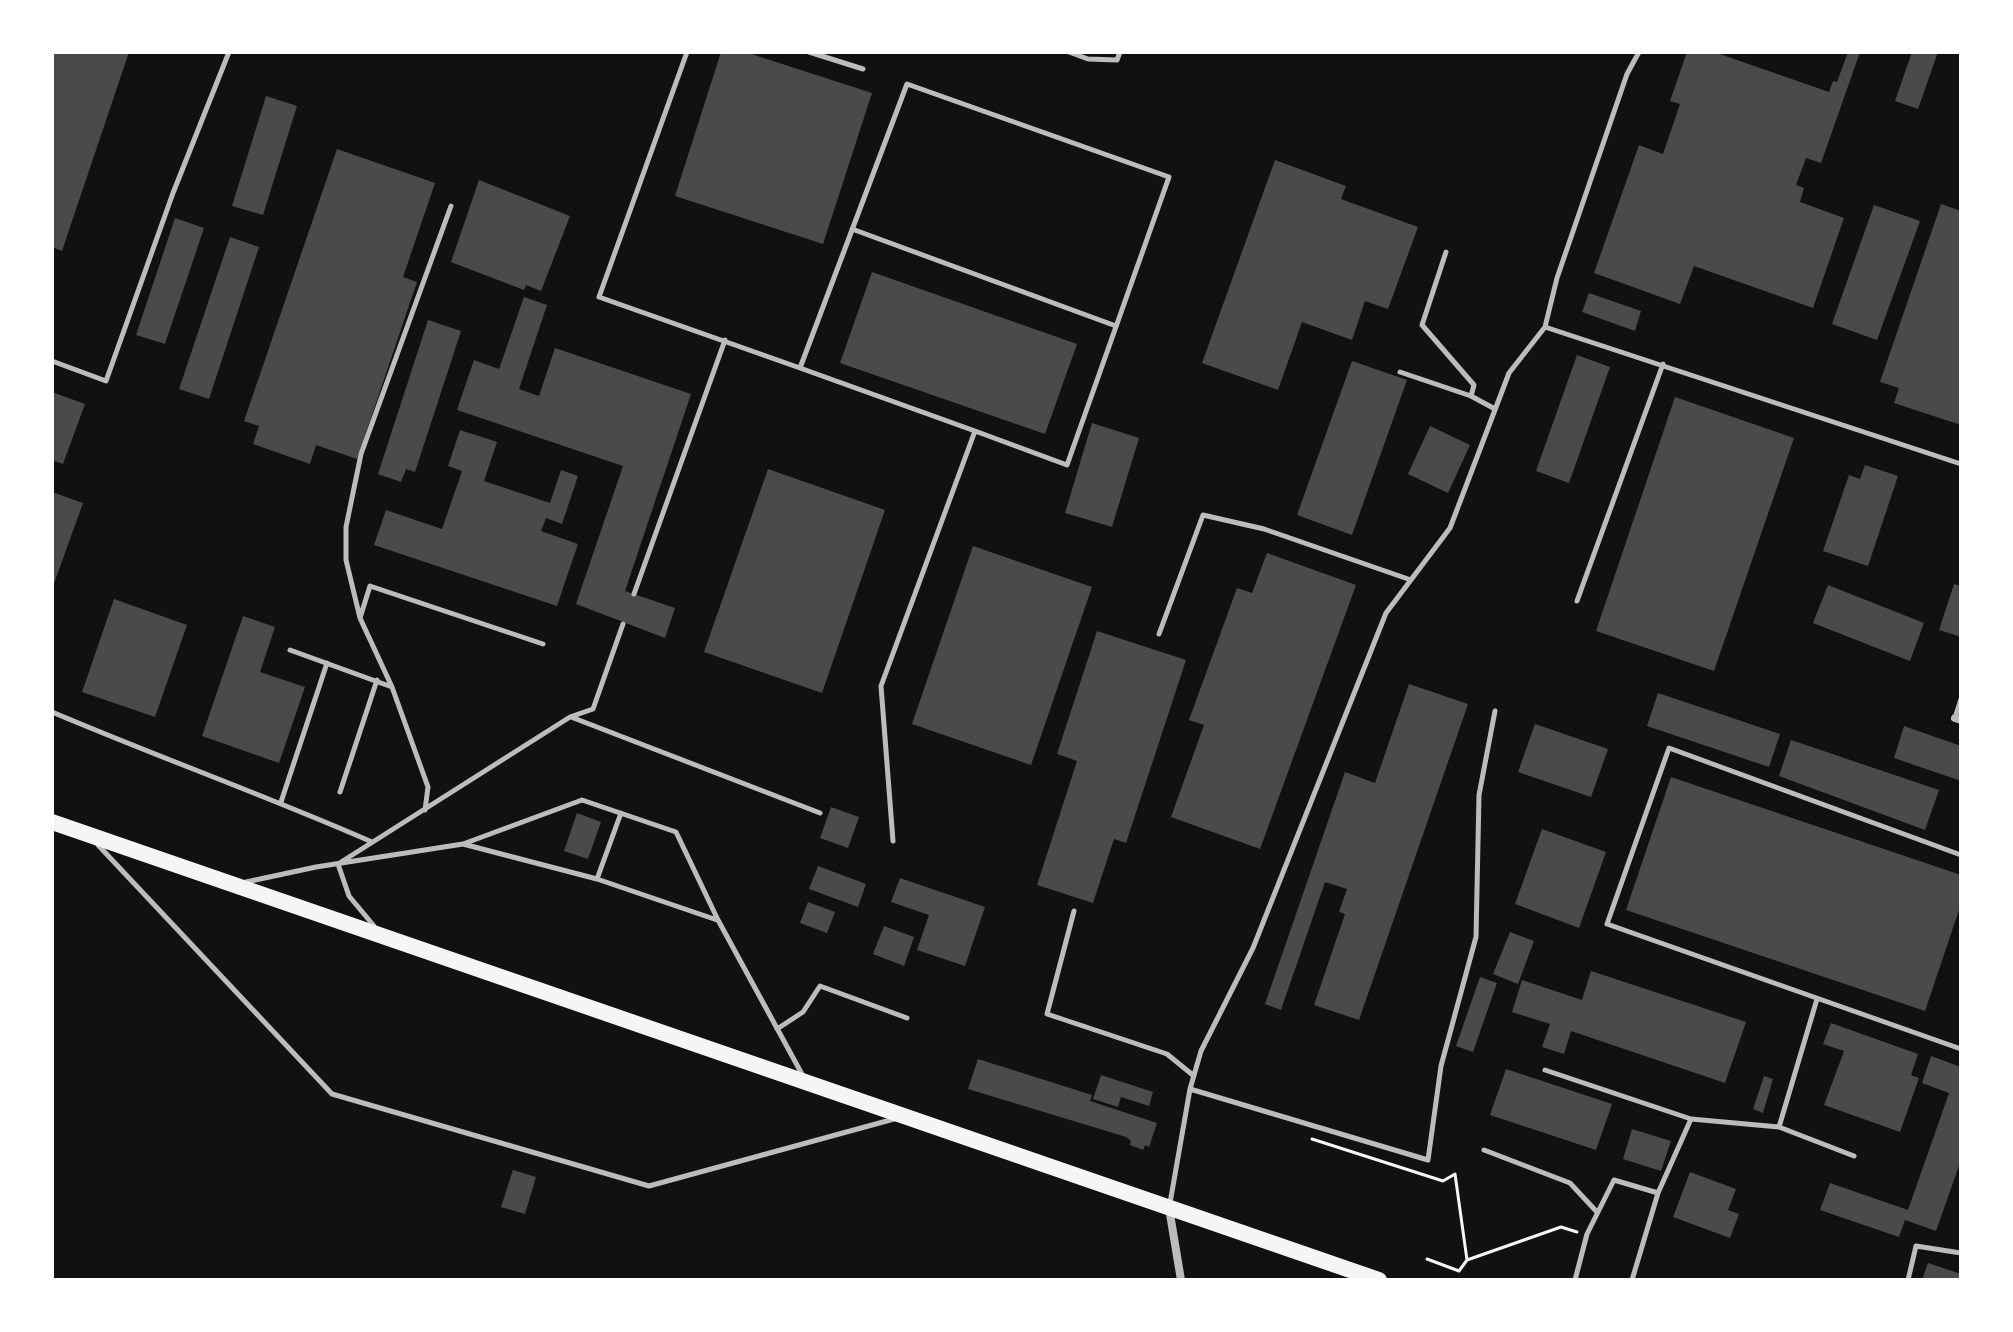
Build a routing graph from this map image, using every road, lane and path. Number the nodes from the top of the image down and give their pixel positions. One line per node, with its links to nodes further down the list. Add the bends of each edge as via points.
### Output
1 (229, 52): 14 (lane, via 106,381)
2 (687, 52): 13 (lane, via 599,297)
3 (809, 52): 7 (lane)
4 (1069, 52): 5 (lane, via 1117,60)
5 (1120, 52)
6 (1639, 52): 12 (lane, via 1557,278)
7 (863, 69)
8 (451, 206): 25 (lane, via 361,454 346,527 346,560)
9 (852, 229): 11 (lane); 11 (lane, via 907,84 1169,177); 16 (lane)
10 (1446, 252): 18 (lane, via 1422,325 1474,385)
11 (1116, 326): 20 (lane, via 1067,465)
12 (1545, 327): 15 (lane); 19 (lane, via 1509,373)
13 (725, 340): 16 (lane); 23 (lane)
14 (52, 361)
15 (1663, 364): 21 (lane); 24 (lane)
16 (800, 368): 20 (lane)
17 (1400, 372): 18 (lane)
18 (1471, 396): 19 (lane)
19 (1495, 409): 22 (lane, via 1450,528)
20 (975, 431): 45 (lane, via 881,686)
21 (1961, 464)
22 (1411, 580): 27 (lane, via 1264,529 1203,515); 60 (lane, via 1386,613 1253,948 1201,1051)
23 (634, 594)
24 (1577, 601)
25 (360, 618): 28 (lane, via 370,586); 32 (lane)
26 (623, 624): 36 (lane, via 593,709)
27 (1159, 634)
28 (543, 644)
29 (290, 650): 30 (lane)
30 (327, 663): 31 (lane); 39 (lane)
31 (377, 680): 32 (lane); 38 (lane)
32 (392, 687): 40 (lane, via 428,787)
33 (1961, 699): 37 (lane)
34 (1495, 711): 62 (lane, via 1479,795 1476,937 1441,1066 1428,1160)
35 (52, 712): 39 (lane, via 182,768)
36 (570, 717): 40 (lane); 42 (lane)
37 (1958, 719)
38 (340, 792)
39 (281, 802): 46 (lane)
40 (424, 811): 46 (lane)
41 (621, 813): 47 (lane, via 582,800); 50 (lane); 53 (lane, via 676,832)
42 (820, 813)
43 (52, 822): 44 (highway)
44 (90, 835): 51 (highway); 63 (lane, via 332,1094 649,1186)
45 (893, 841)
46 (373, 843): 49 (lane)
47 (463, 844): 49 (lane); 50 (lane)
48 (1961, 855): 55 (lane, via 1669,748 1607,924)
49 (338, 864): 51 (lane); 54 (lane, via 349,896)
50 (597, 879): 53 (lane)
51 (234, 885): 54 (highway)
52 (1074, 911): 60 (lane, via 1047,1014 1167,1054)
53 (718, 920): 57 (lane)
54 (382, 936): 61 (highway)
55 (1817, 999): 58 (lane); 65 (lane)
56 (907, 1018): 57 (lane, via 820,986 803,1012)
57 (777, 1029): 61 (lane)
58 (1961, 1049)
59 (1545, 1070): 64 (lane)
60 (1194, 1076): 62 (lane)
61 (806, 1081): 63 (highway)
62 (1190, 1089): 70 (lane)
63 (906, 1116): 70 (highway)
64 (1691, 1119): 65 (lane); 69 (lane)
65 (1779, 1127): 68 (lane)
66 (1312, 1139): 75 (path, via 1443,1181 1455,1174)
67 (1484, 1150): 71 (lane, via 1570,1183)
68 (1854, 1156)
69 (1658, 1193): 71 (lane, via 1614,1180); 79 (lane)
70 (1169, 1208): 76 (street); 77 (highway)
71 (1596, 1211): 72 (lane)
72 (1587, 1234): 75 (path, via 1561,1227); 78 (lane)
73 (1961, 1253): 80 (lane, via 1916,1246)
74 (1427, 1259): 75 (path, via 1459,1271)
75 (1467, 1260)
76 (1181, 1280)
77 (1379, 1280)
78 (1575, 1280)
79 (1632, 1280)
80 (1908, 1280)

